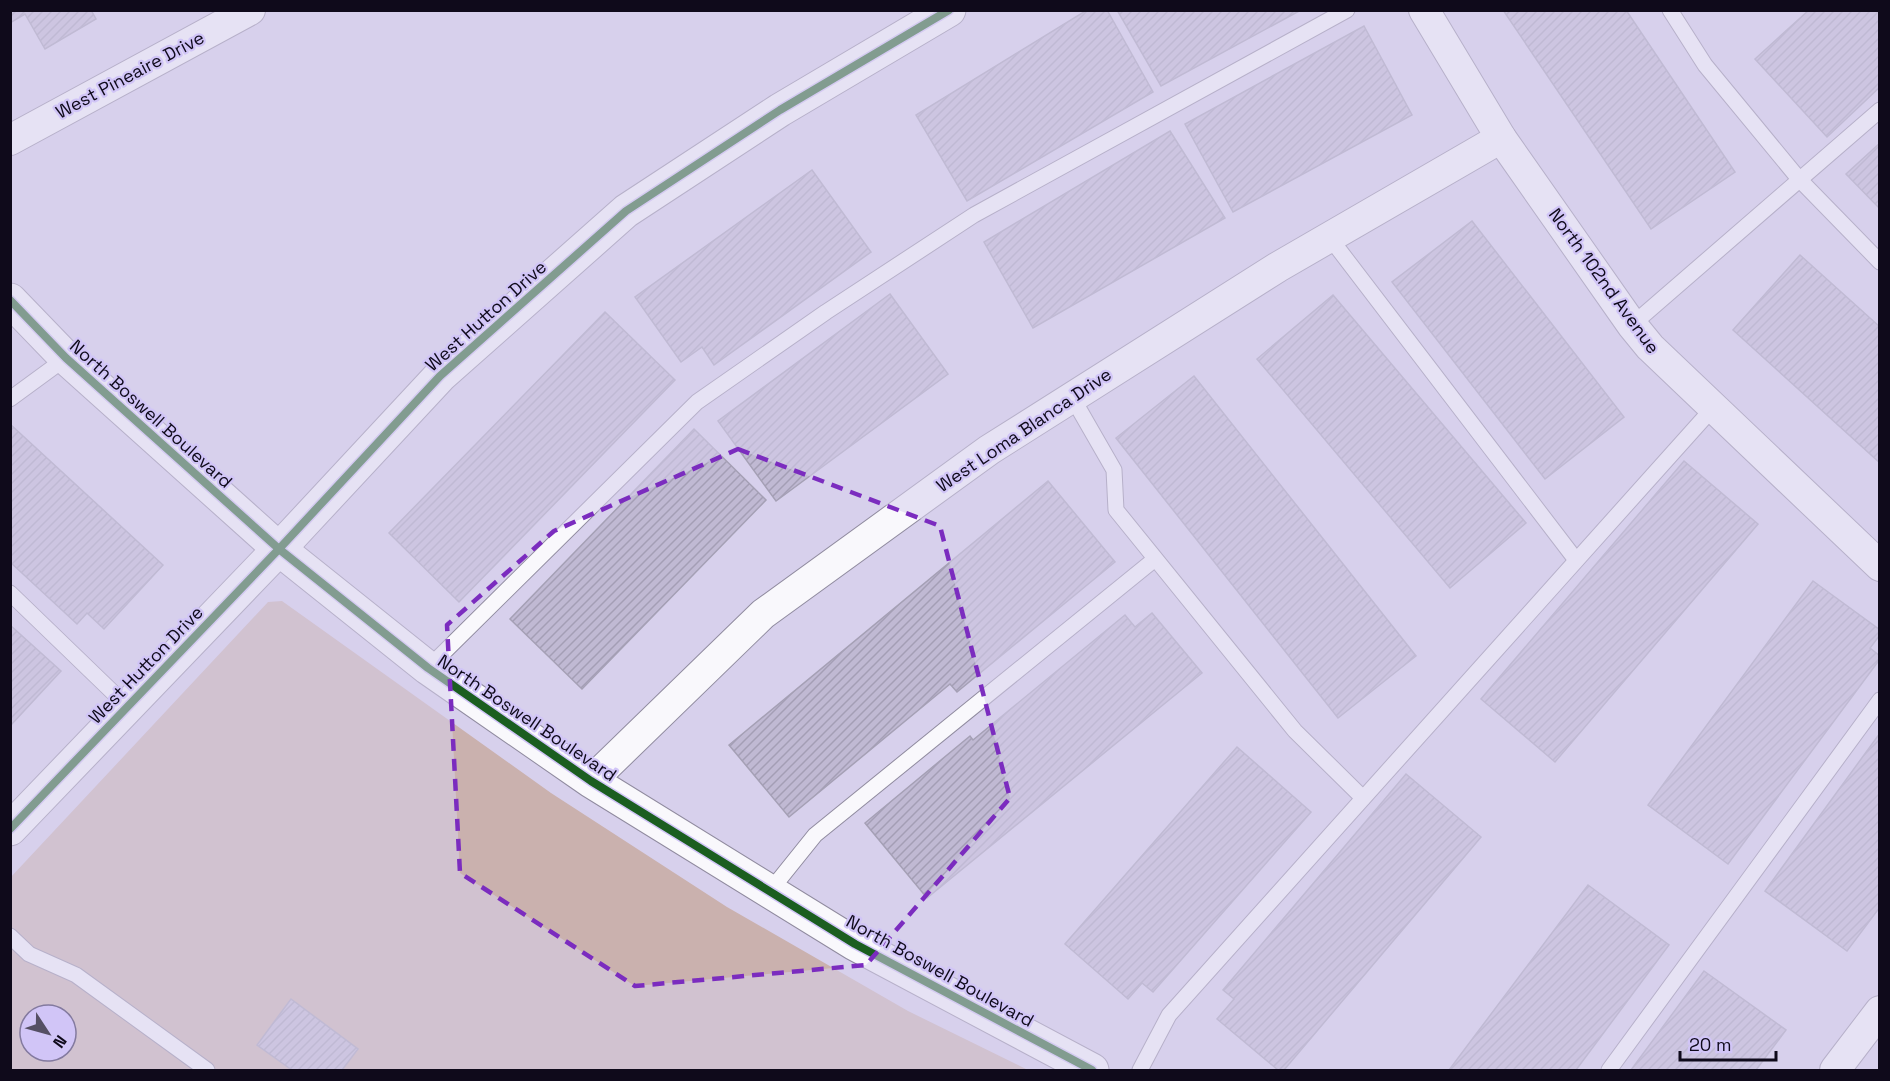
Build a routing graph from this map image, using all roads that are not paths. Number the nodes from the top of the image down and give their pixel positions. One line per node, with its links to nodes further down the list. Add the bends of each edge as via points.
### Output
1 (250, 10): 8 (street, West Pineaire Drive)
2 (948, 10): 18 (street, West Hutton Drive, via 780,110 626,212 440,376)
3 (1347, 10): 23 (lane, via 974,215 696,402)
4 (1424, 10): 7 (street, North 102nd Avenue)
5 (1670, 10): 9 (lane, via 1705,65)
6 (1880, 110): 9 (lane)
7 (1502, 138): 10 (street, West Loma Blanca Drive); 13 (street, North 102nd Avenue)
8 (10, 140)
9 (1800, 179): 11 (lane); 13 (lane)
10 (1330, 238): 15 (street, West Loma Blanca Drive); 20 (lane)
11 (1880, 262)
12 (10, 300): 14 (street, North Boswell Boulevard)
13 (1632, 324): 17 (street, North 102nd Avenue, via 1650,347)
14 (66, 358): 16 (lane); 18 (street, North Boswell Boulevard)
15 (1072, 397): 19 (lane, via 1114,470 1116,510); 26 (street, West Loma Blanca Drive, via 989,450 763,614)
16 (10, 399)
17 (1713, 408): 20 (lane); 21 (street, North 102nd Avenue)
18 (279, 549): 23 (street, North Boswell Boulevard); 25 (street, West Hutton Drive)
19 (1155, 559): 27 (lane, via 1295,731); 29 (lane, via 815,835)
20 (1576, 560): 27 (lane)
21 (1880, 566)
22 (10, 593): 25 (lane)
23 (428, 668): 26 (street, North Boswell Boulevard)
24 (1880, 700): 35 (lane)
25 (127, 706): 28 (street, West Hutton Drive)
26 (591, 781): 29 (street, North Boswell Boulevard)
27 (1363, 798): 34 (lane, via 1169,1015)
28 (10, 829)
29 (770, 891): 33 (street, North Boswell Boulevard, via 855,944)
30 (10, 936): 32 (lane, via 29,954 76,975)
31 (1877, 1019): 36 (street)
32 (207, 1071)
33 (1092, 1071)
34 (1140, 1071)
35 (1609, 1071)
36 (1835, 1071)

